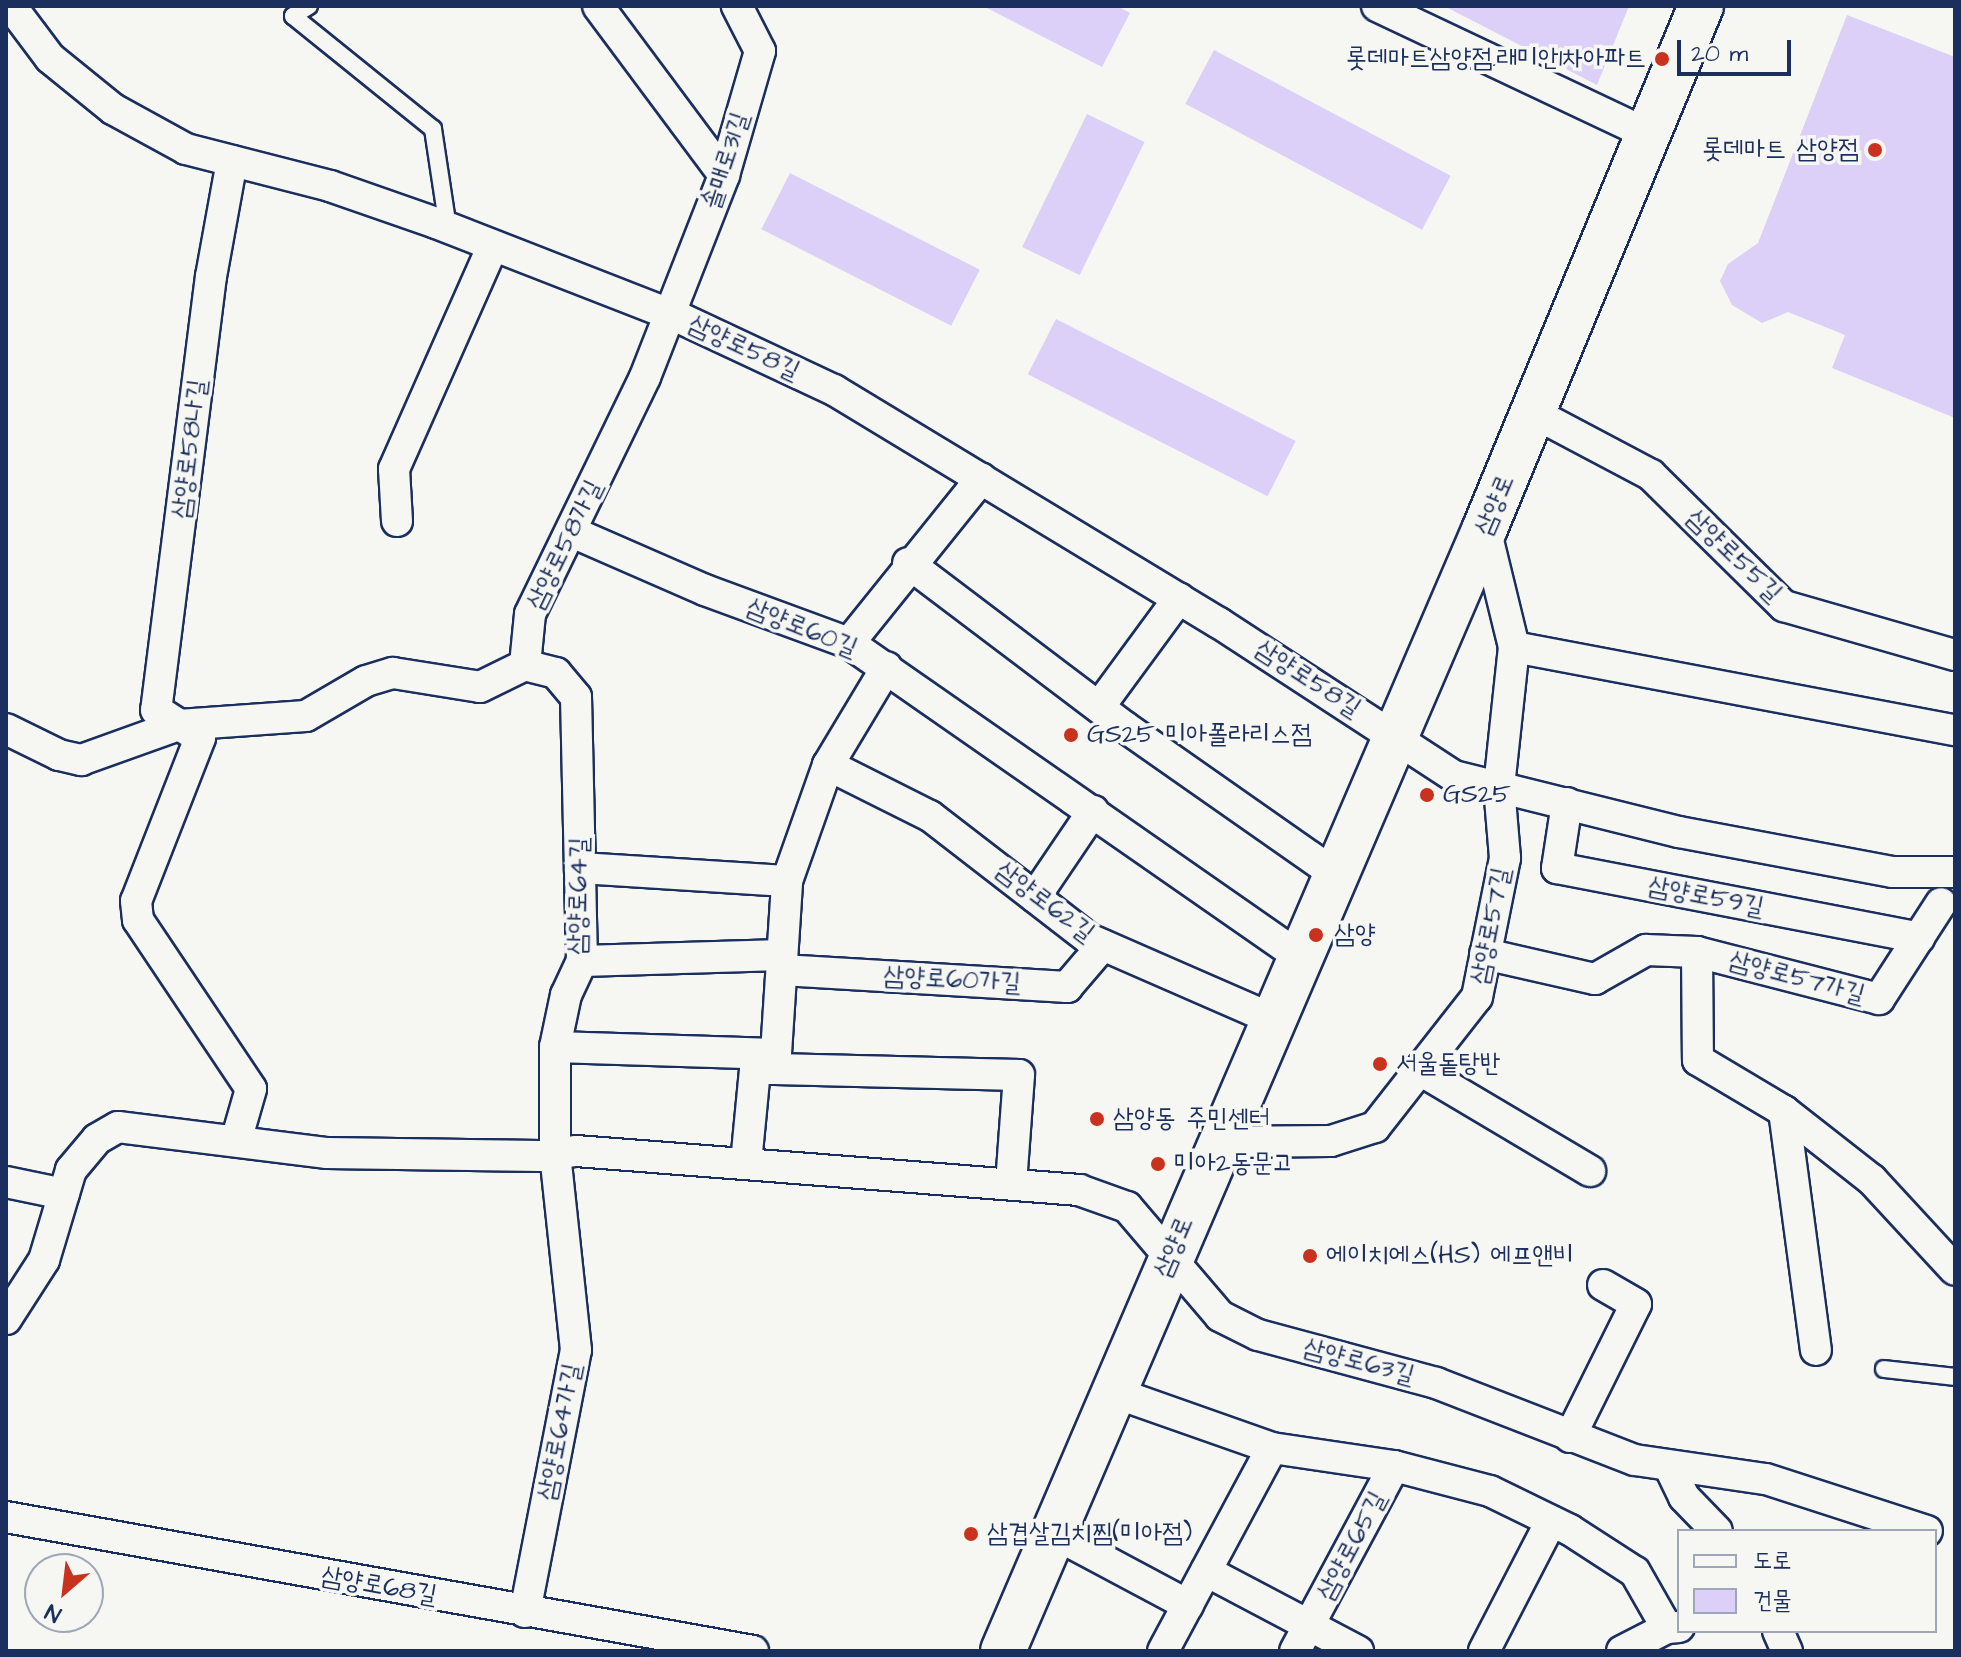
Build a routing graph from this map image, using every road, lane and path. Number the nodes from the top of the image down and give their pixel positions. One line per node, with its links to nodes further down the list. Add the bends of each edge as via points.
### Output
1 (11, 6): 8 (street, 삼양로58길, via 50,58 113,109 186,149)
2 (309, 6): 10 (lane, via 293,16 433,129)
3 (598, 6): 9 (street)
4 (737, 6): 9 (street, 솔매로31길, via 760,51)
5 (1377, 6): 7 (street)
6 (1701, 6): 7 (main road, 삼양로)
7 (1650, 135): 13 (main road, 삼양로)
8 (232, 161): 10 (street, 삼양로58길, via 330,186); 26 (street, 삼양로58나길, via 211,276 156,710)
9 (724, 175): 12 (street, 솔매로31길)
10 (448, 228): 11 (street, 삼양로58길)
11 (493, 246): 12 (street, 삼양로58길); 15 (street, via 394,469)
12 (671, 317): 14 (street, 삼양로58길, via 834,390); 17 (street, 삼양로58가길)
13 (1534, 413): 16 (main road, 삼양로); 22 (street, 삼양로55길, via 1651,475 1784,606)
14 (981, 479): 18 (street); 19 (street, 삼양로58길)
15 (397, 521)
16 (1485, 528): 21 (street, 삼양로57길); 29 (main road, 삼양로)
17 (572, 532): 20 (street, 삼양로60길, via 705,590); 23 (street, 삼양로58가길, via 530,614)
18 (908, 563): 20 (street); 25 (street)
19 (1179, 598): 25 (street); 29 (street, 삼양로58길)
20 (849, 643): 24 (street, 삼양로60길)
21 (1514, 647): 28 (street); 31 (street, 삼양로57길)
22 (1955, 655)
23 (525, 665): 26 (street, via 480,687 393,673 366,681 306,716); 34 (street, 삼양로64길, via 556,673 576,697)
24 (887, 667): 30 (street); 33 (street, 삼양로60길)
25 (1099, 707): 37 (street)
26 (179, 725): 27 (street, via 81,760); 53 (street, via 200,738 136,901 138,920 251,1089)
27 (6, 729)
28 (1955, 730)
29 (1395, 735): 31 (street, via 1454,776); 37 (main road, 삼양로)
30 (828, 765): 38 (street); 39 (street, 삼양로62길, via 930,816)
31 (1499, 787): 32 (street); 44 (street, 삼양로57길, via 1505,858)
32 (1567, 803): 35 (street, via 1694,835 1892,872); 41 (street, 삼양로59길, via 1557,868)
33 (1093, 811): 39 (street); 45 (street, 삼양로60길)
34 (580, 868): 38 (street); 46 (street, 삼양로64길)
35 (1924, 872): 36 (street); 40 (street)
36 (1955, 872)
37 (1335, 874): 45 (main road, 삼양로)
38 (787, 881): 47 (street)
39 (1035, 897): 42 (street, 삼양로62길)
40 (1948, 906): 41 (street, 삼양로57가길)
41 (1919, 938): 43 (street, 삼양로57가길, via 1879,999)
42 (1103, 945): 47 (street, 삼양로60가길, via 1067,987); 48 (street, 삼양로62길)
43 (1697, 952): 44 (street, 삼양로57가길, via 1646,950 1595,979); 52 (street, 삼양로57가길, via 1698,1060)
44 (1485, 954): 51 (street, 삼양로57길, via 1477,997)
45 (1300, 957): 48 (main road, 삼양로)
46 (582, 961): 47 (street, 삼양로60가길); 49 (street, 삼양로64길, via 566,995)
47 (782, 962): 50 (street)
48 (1272, 1019): 54 (main road, 삼양로)
49 (555, 1047): 50 (street); 55 (street, 삼양로64길)
50 (776, 1062): 56 (street, via 755,1069); 59 (street, via 1019,1075)
51 (1420, 1070): 54 (street, 삼양로57길, via 1375,1127 1331,1141); 57 (street)
52 (1784, 1111): 62 (street, 삼양로57가길, via 1872,1180); 65 (street)
53 (236, 1141): 55 (street, via 327,1153); 60 (street, via 118,1127 97,1139 71,1170)
54 (1219, 1142): 61 (main road, 삼양로)
55 (555, 1154): 56 (street); 80 (street, 삼양로64가길, via 576,1350)
56 (746, 1163): 59 (street)
57 (1590, 1171)
58 (6, 1182): 60 (street)
59 (1011, 1184): 61 (street, via 1079,1190 1127,1207)
60 (64, 1194): 64 (street, via 44,1260)
61 (1169, 1259): 68 (main road, 삼양로); 69 (street, 삼양로63길, via 1220,1316 1258,1335 1436,1383)
62 (1955, 1270)
63 (1603, 1285): 69 (street, via 1636,1304)
64 (6, 1319)
65 (1816, 1350)
66 (1884, 1369): 67 (lane)
67 (1955, 1377)
68 (1113, 1392): 70 (street, 삼양로65길); 77 (main road, 삼양로)
69 (1570, 1437): 72 (street, 삼양로63길)
70 (1272, 1448): 71 (street, 삼양로65길); 78 (street)
71 (1394, 1466): 74 (street, 삼양로65길, via 1490,1491); 82 (street, 삼양로65길)
72 (1669, 1466): 75 (street, via 1684,1497); 76 (street, 삼양로63길, via 1766,1479)
73 (6, 1517): 80 (street, 삼양로68길)
74 (1551, 1521): 81 (street, 삼양로65길, via 1635,1572); 87 (street)
75 (1715, 1529)
76 (1921, 1529)
77 (1053, 1533): 79 (street); 84 (main road, 삼양로)
78 (1206, 1571): 79 (street); 82 (street)
79 (1188, 1605): 85 (street)
80 (525, 1612): 83 (street, 삼양로68길)
81 (1673, 1628): 88 (street)
82 (1302, 1638): 86 (street)
83 (753, 1651)
84 (1003, 1651)
85 (1163, 1651)
86 (1358, 1651)
87 (1484, 1651)
88 (1622, 1651)

